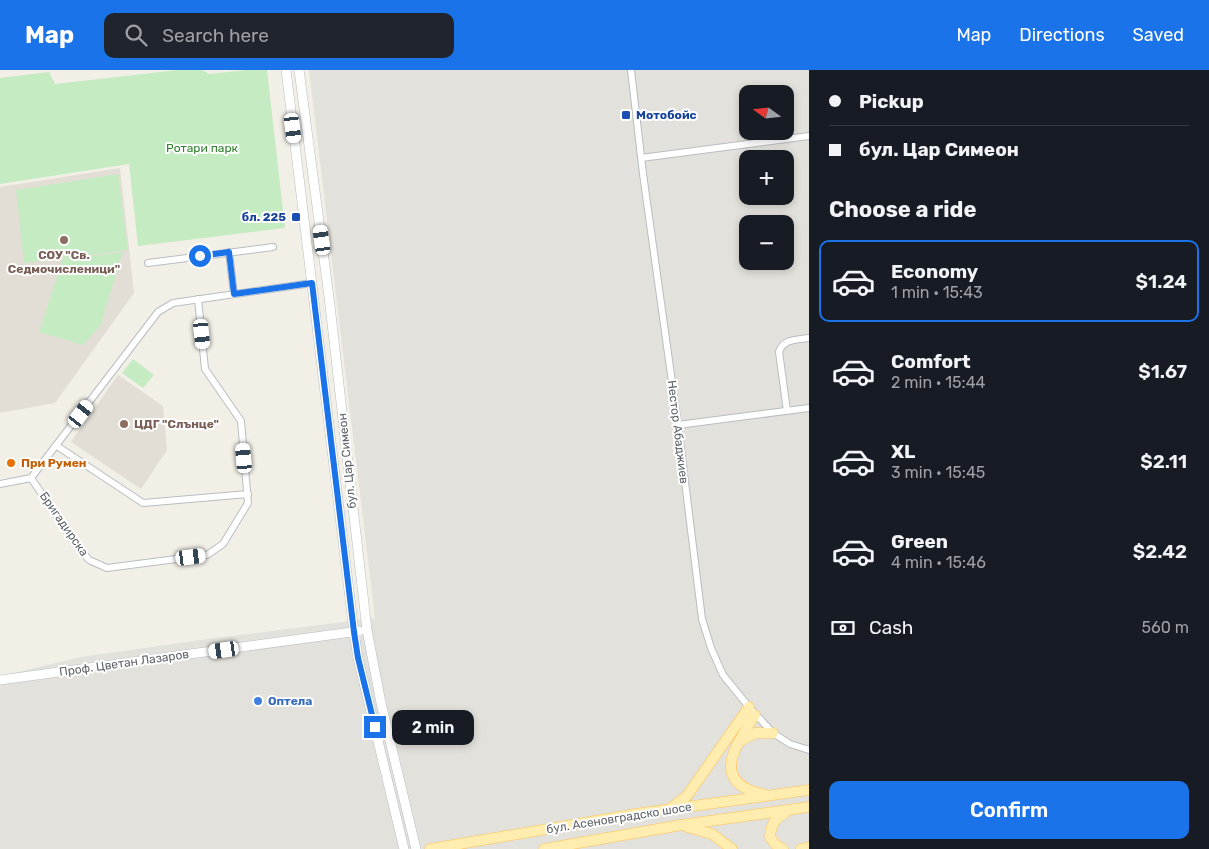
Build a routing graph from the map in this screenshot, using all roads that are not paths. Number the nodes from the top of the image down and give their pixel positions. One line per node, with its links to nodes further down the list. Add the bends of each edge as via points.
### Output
1 (286, 70): 9 (main road, бул. Цар Симеон)
2 (299, 70): 20 (main road, бул. Цар Симеон, via 329,297)
3 (631, 70): 5 (street, Нестор Абаджиев)
4 (809, 136): 5 (street)
5 (641, 158): 15 (street, Нестор Абаджиев)
6 (273, 247): 7 (street)
7 (229, 252): 8 (street); 10 (street)
8 (148, 263)
9 (312, 283): 10 (street); 21 (main road, бул. Цар Симеон)
10 (234, 294): 11 (street)
11 (198, 299): 16 (street, via 173,303 158,312); 19 (street, Бригадирска, via 205,370 241,422)
12 (809, 338): 14 (street, via 785,342 779,352)
13 (809, 408): 14 (street)
14 (786, 411): 15 (street)
15 (678, 425): 23 (street, Нестор Абаджиев, via 702,619 723,675)
16 (57, 446): 17 (street); 19 (street, via 143,503)
17 (31, 478): 18 (street); 19 (street, Бригадирска, via 78,547 89,560 107,568 207,555 223,544 248,502)
18 (0, 484)
19 (248, 494)
20 (366, 630): 21 (main road, Проф. Цветан Лазаров); 35 (main road, бул. Цар Симеон)
21 (354, 632): 22 (main road, Проф. Цветан Лазаров); 34 (main road, бул. Цар Симеон)
22 (0, 680)
23 (752, 711): 24 (street, Нестор Абаджиев); 25 (main road); 30 (main road, via 687,796)
24 (773, 733): 25 (main road, via 755,733); 26 (street, Нестор Абаджиев, via 790,744)
25 (739, 741): 28 (main road, via 731,766 734,778 746,789)
26 (809, 750)
27 (809, 790): 28 (main road, бул. Асеновградско шосе)
28 (769, 796): 30 (main road, бул. Асеновградско шосе)
29 (809, 807): 31 (main road, бул. Асеновградско шосе)
30 (670, 809): 36 (main road, бул. Асеновградско шосе)
31 (790, 810): 32 (main road, бул. Асеновградско шосе); 39 (main road, via 776,818 771,827 770,837)
32 (682, 825): 37 (main road, бул. Асеновградско шосе); 38 (main road, via 712,834)
33 (809, 847): 40 (main road)
34 (404, 849)
35 (416, 849)
36 (430, 849)
37 (544, 849)
38 (732, 849)
39 (783, 849)
40 (800, 849)

